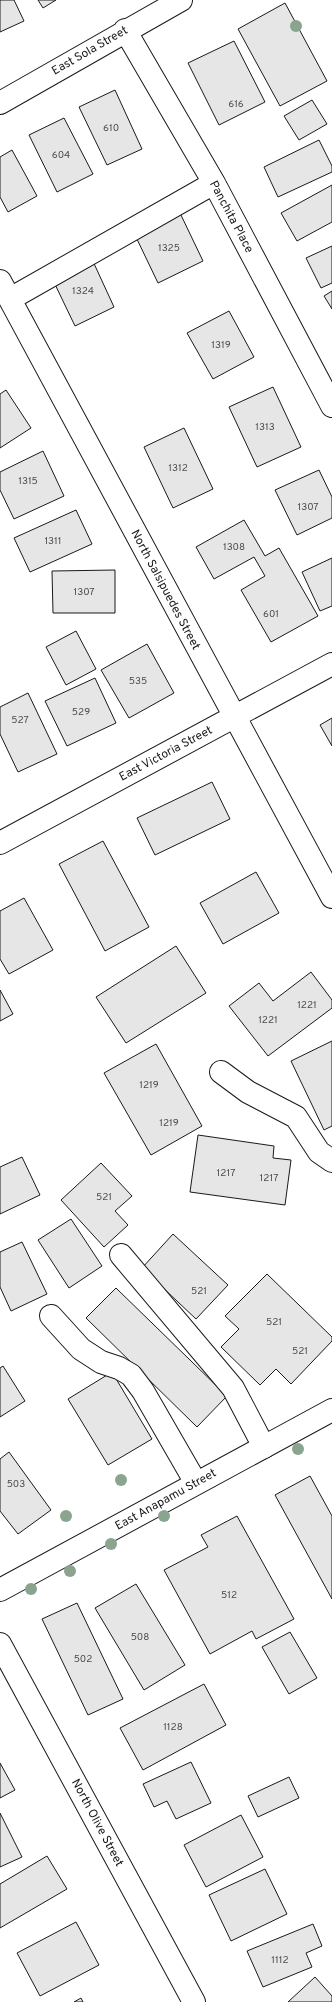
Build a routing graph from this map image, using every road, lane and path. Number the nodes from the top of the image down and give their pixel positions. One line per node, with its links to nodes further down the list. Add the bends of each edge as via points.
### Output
1 (181, 0): 2 (street, East Sola Street)
2 (125, 30): 3 (street, East Sola Street); 4 (street, Panchita Place)
3 (0, 103)
4 (214, 183): 5 (street); 6 (street, Panchita Place)
5 (5, 290): 8 (street, North Salsipuedes Street)
6 (332, 406)
7 (332, 664): 8 (street, East Victoria Street)
8 (234, 718): 9 (street, East Victoria Street); 10 (street, North Salsipuedes Street)
9 (0, 843)
10 (332, 897)
11 (221, 1072): 12 (street, via 248,1092 296,1117 320,1152)
12 (332, 1161)
13 (121, 1255): 16 (street, via 233,1388)
14 (51, 1316): 17 (street, via 81,1350 131,1375)
15 (332, 1410): 16 (street, East Anapamu Street)
16 (264, 1447): 17 (street, East Anapamu Street)
17 (196, 1484): 18 (street, East Anapamu Street)
18 (0, 1590)
19 (0, 1644): 20 (street, North Olive Street)
20 (194, 2002)

